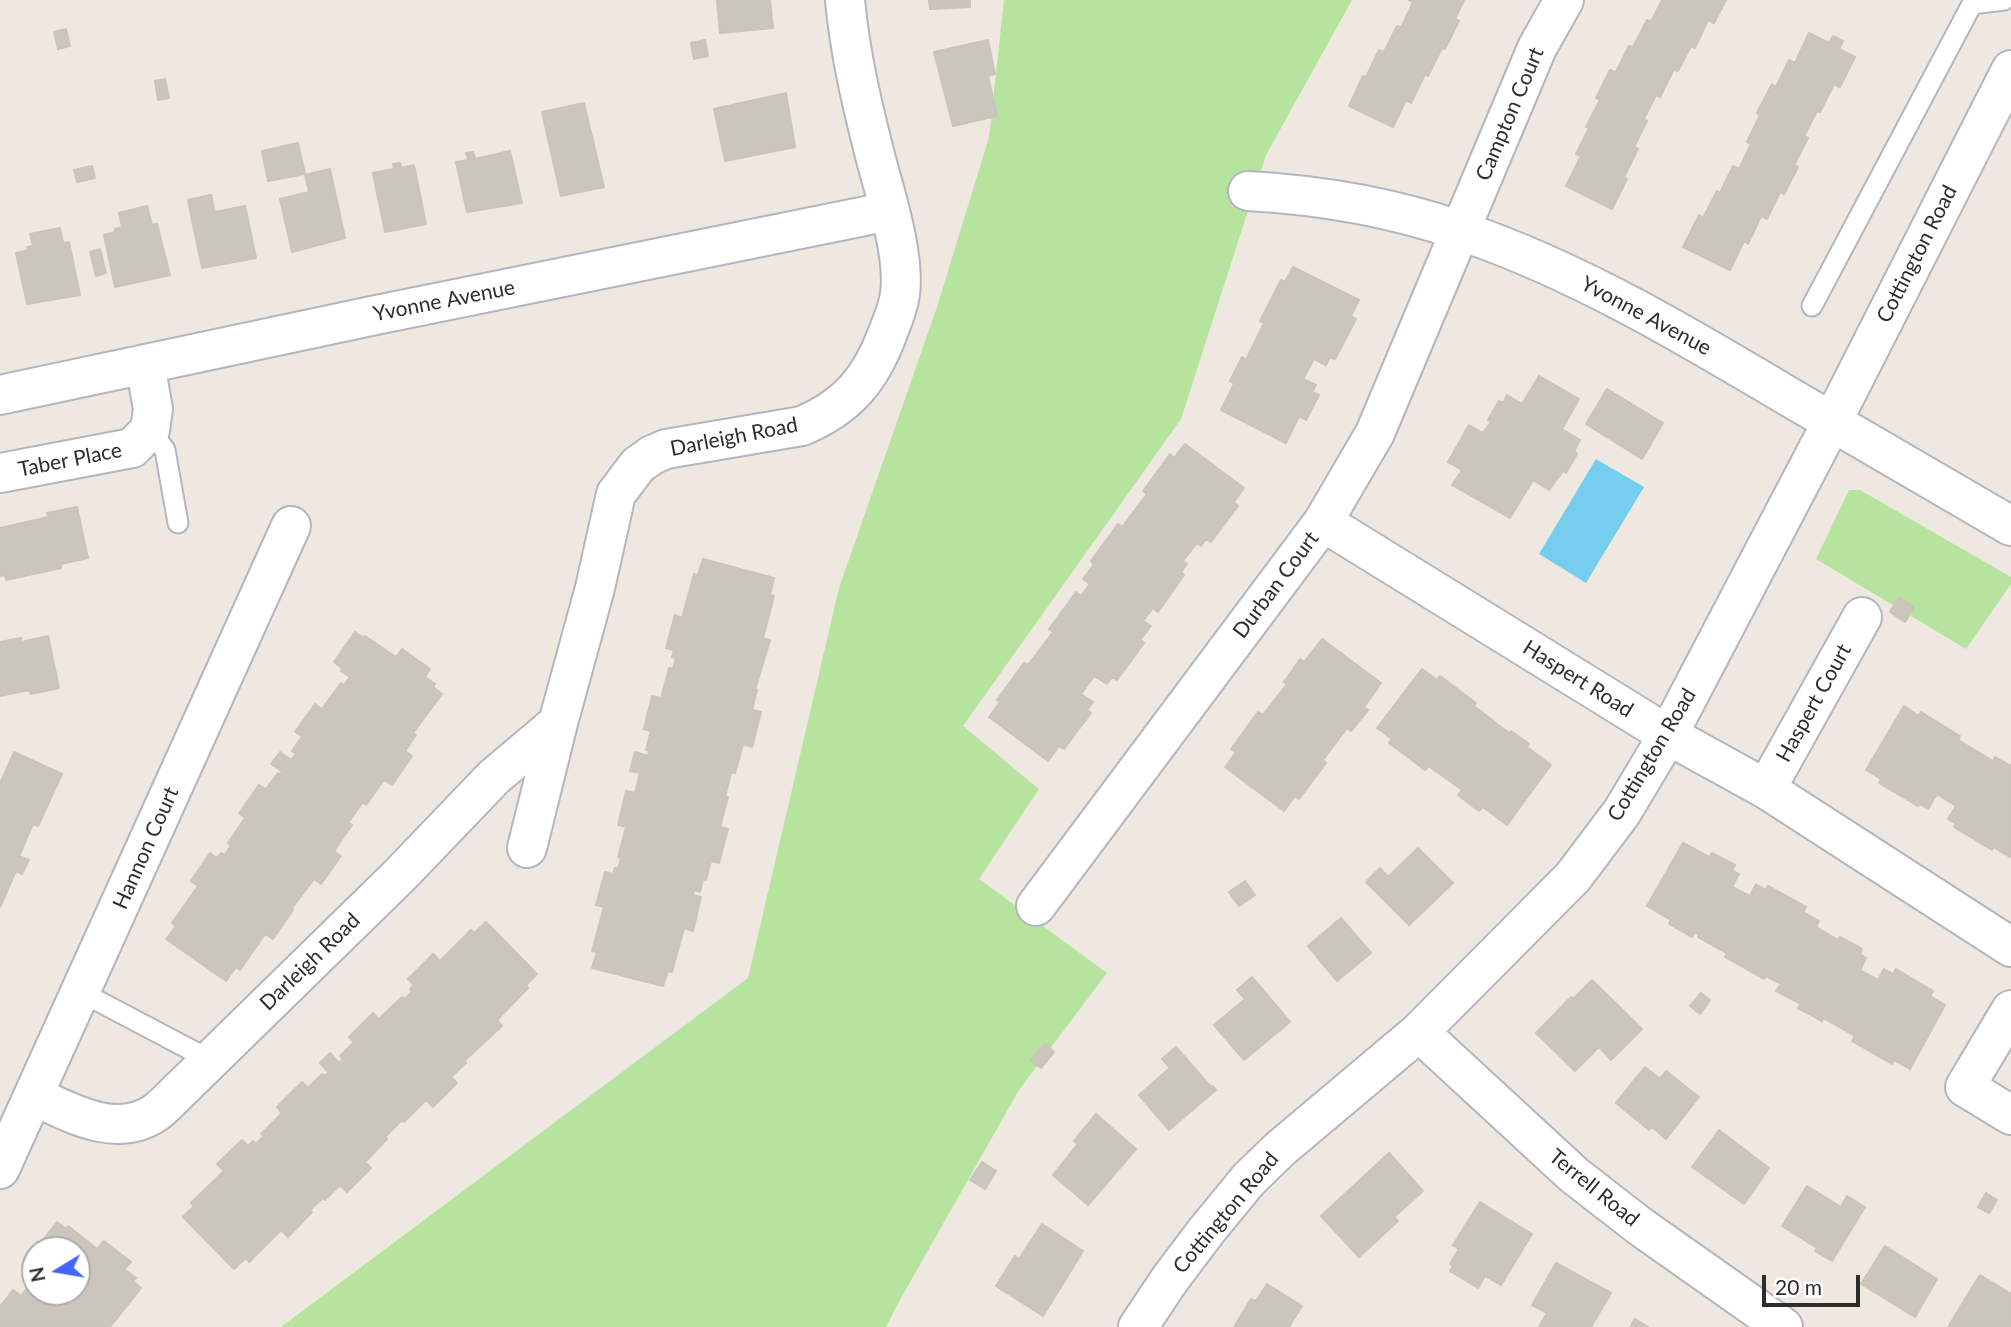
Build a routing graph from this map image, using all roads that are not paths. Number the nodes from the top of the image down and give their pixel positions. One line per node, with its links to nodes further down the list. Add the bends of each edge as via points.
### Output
1 (845, 0): 7 (street, Darleigh Road, via 855,70)
2 (1564, 0): 8 (street, Campton Court, via 1537,48)
3 (2004, 0): 4 (lane); 9 (lane, via 1972,4)
4 (2011, 3)
5 (2011, 70): 12 (street, Cottington Road)
6 (1248, 191): 8 (street, Yvonne Avenue, via 1297,194 1387,210)
7 (890, 211): 10 (street, Yvonne Avenue); 20 (street, Darleigh Road, via 900,293 880,355 857,390 802,426 652,455 638,465 617,494)
8 (1460, 230): 12 (street, Yvonne Avenue, via 1632,306); 16 (street, Durban Court, via 1375,433)
9 (1812, 306)
10 (145, 364): 11 (street, Yvonne Avenue); 13 (street, via 153,409)
11 (0, 395)
12 (1832, 422): 15 (street, Yvonne Avenue); 21 (street, Cottington Road)
13 (150, 430): 14 (street, Taber Place, via 132,448); 17 (lane, via 165,450)
14 (0, 473)
15 (2008, 517)
16 (1323, 522): 21 (street, Haspert Road); 24 (street, Durban Court)
17 (178, 523)
18 (291, 526): 26 (street, Hannon Court)
19 (1862, 617): 22 (street, Haspert Court)
20 (558, 723): 23 (street, Darleigh Road); 29 (street, Darleigh Road, via 494,777)
21 (1668, 734): 22 (street, Haspert Road); 28 (street, Cottington Road, via 1622,812 1573,877)
22 (1766, 789): 25 (street, Haspert Road)
23 (527, 849)
24 (1036, 906)
25 (2011, 947)
26 (82, 992): 29 (lane); 30 (street, Hannon Court)
27 (2011, 1010): 31 (street, via 1965,1087)
28 (1419, 1032): 33 (street, Cottington Road, via 1249,1179 1177,1269); 34 (street, Terrell Road, via 1574,1175)
29 (211, 1060): 30 (street, Darleigh Road, via 154,1113 135,1122 96,1122)
30 (34, 1096): 32 (street, Hannon Court)
31 (2011, 1115)
32 (0, 1169)
33 (1138, 1327)
34 (1783, 1327)

